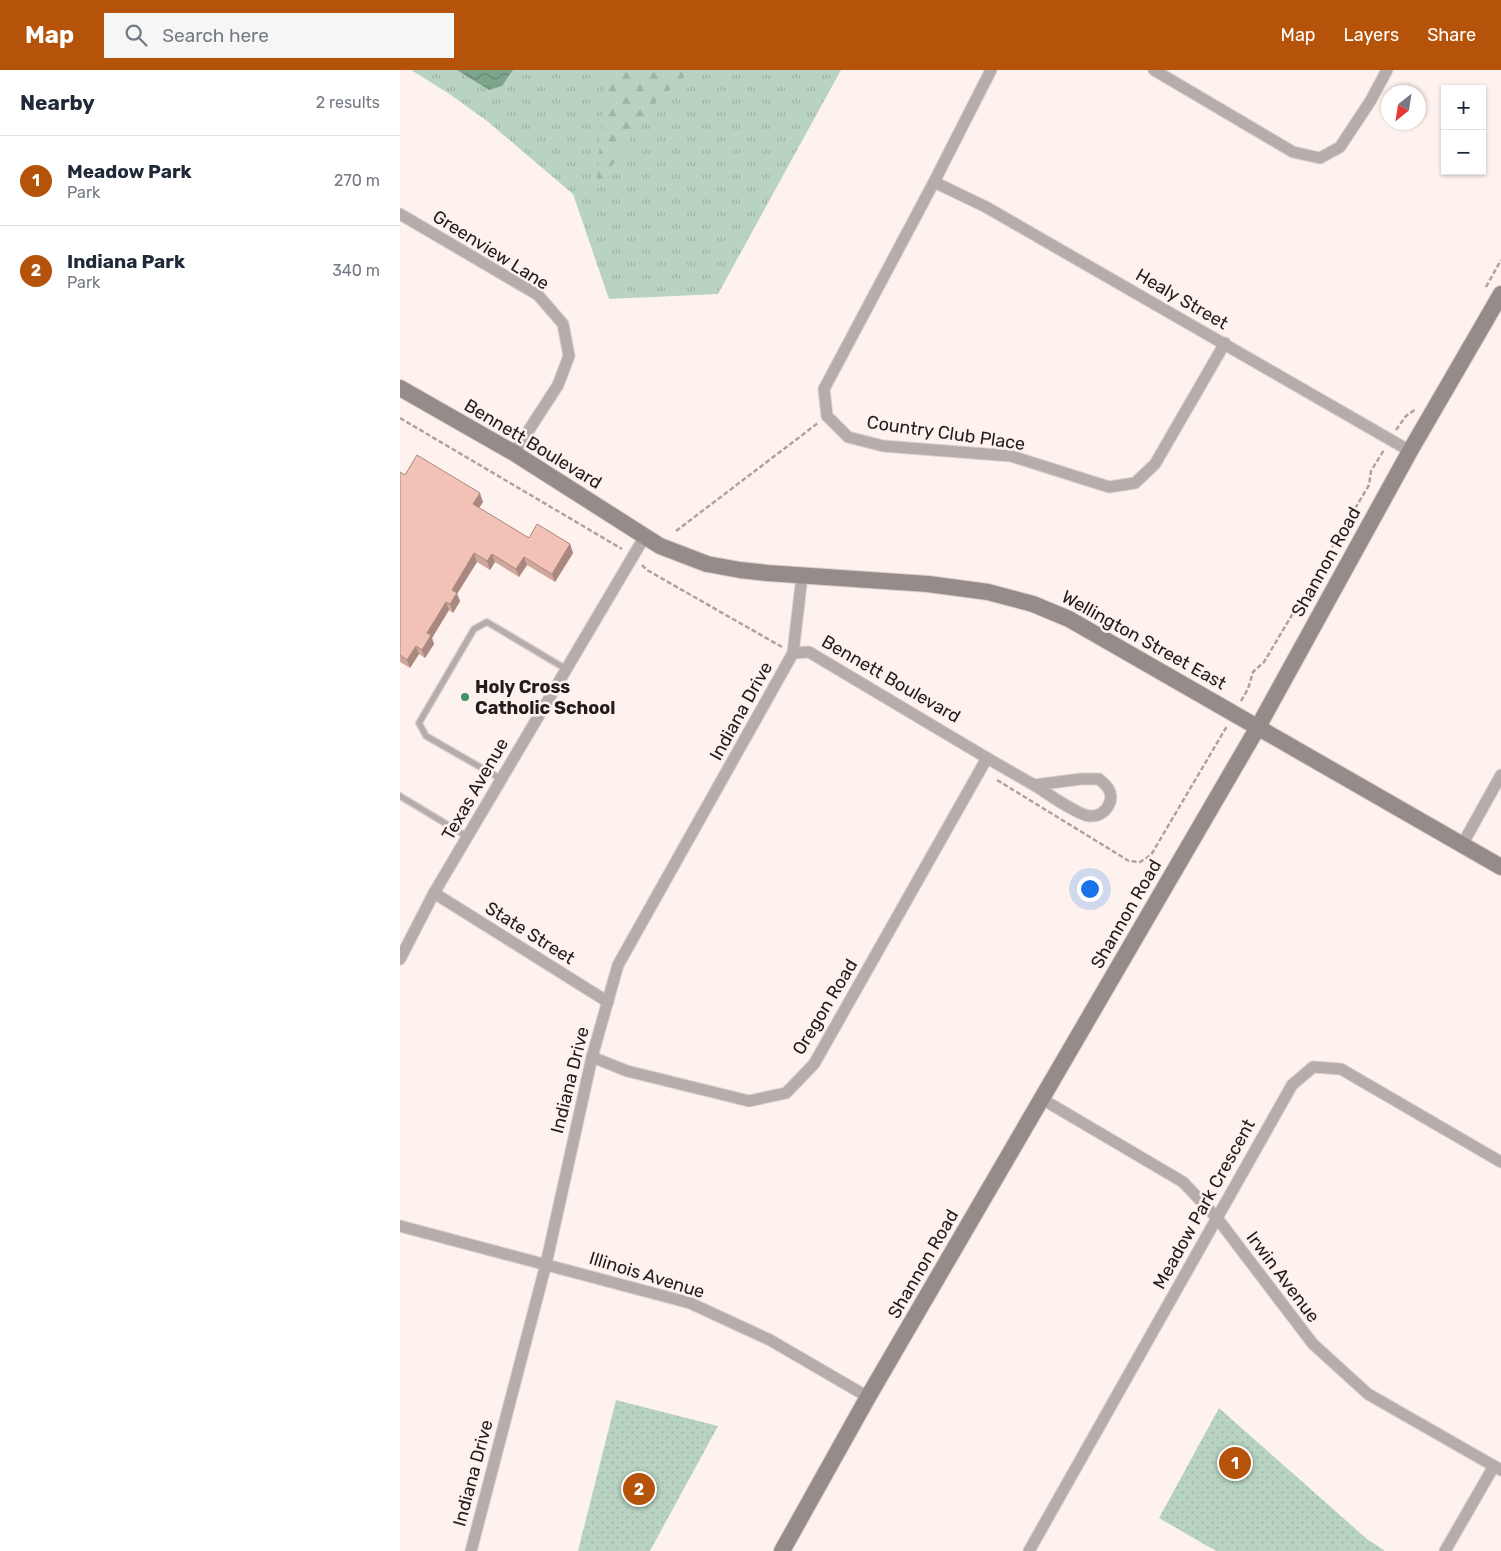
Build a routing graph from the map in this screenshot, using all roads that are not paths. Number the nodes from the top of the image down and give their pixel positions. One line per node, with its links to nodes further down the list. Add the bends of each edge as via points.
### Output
1 (991, 70): 4 (street)
2 (1154, 70): 3 (street, via 1293,152 1320,158 1340,147)
3 (1387, 70)
4 (934, 182): 7 (street, Healy Street, via 986,207); 7 (street, Country Club Place, via 824,388 827,416 848,437 883,446 1010,456 1109,487 1135,483 1155,464)
5 (400, 214): 10 (street, Greenview Lane, via 538,295 563,324 569,356 558,385)
6 (1501, 294): 9 (street, Shannon Road)
7 (1225, 343): 9 (street, Healy Street)
8 (400, 388): 10 (street, Bennett Boulevard)
9 (1410, 451): 15 (street, Shannon Road)
10 (514, 453): 11 (street, Bennett Boulevard)
11 (644, 536): 12 (street, Wellington Street East, via 707,564); 14 (street, Texas Avenue)
12 (802, 576): 13 (street, Bennett Boulevard); 15 (street, Wellington Street East, via 928,584 988,592 1032,604 1069,619)
13 (793, 653): 16 (street, Bennett Boulevard, via 809,652); 26 (street, Indiana Drive, via 618,965)
14 (566, 669): 18 (street, Texas Avenue); 18 (lane, via 487,622 474,629 418,723 426,736)
15 (1258, 727): 22 (street, Wellington Street East); 28 (street, Shannon Road)
16 (987, 758): 19 (street, Bennett Boulevard); 27 (street, Oregon Road, via 814,1064 786,1093 750,1101 627,1071)
17 (1501, 775): 22 (street)
18 (502, 779): 21 (street, Texas Avenue)
19 (1034, 785): 19 (street, Bennett Boulevard, via 1090,817 1108,808 1112,797 1110,788 1099,779 1081,778)
20 (400, 796): 21 (lane)
21 (468, 836): 24 (street, Texas Avenue)
22 (1462, 844): 23 (street, Wellington Street East)
23 (1501, 867)
24 (434, 893): 25 (street, Texas Avenue); 26 (street, State Street)
25 (400, 959)
26 (608, 1002): 27 (street, Indiana Drive)
27 (592, 1057): 32 (street, Indiana Drive)
28 (1042, 1098): 30 (street, Irwin Avenue, via 1183,1182); 33 (street, Shannon Road)
29 (1501, 1162): 30 (street, Meadow Park Crescent, via 1341,1068 1313,1067 1292,1085)
30 (1216, 1218): 34 (street, Irwin Avenue, via 1313,1344 1368,1394); 37 (street, Meadow Park Crescent)
31 (400, 1226): 32 (street, Illinois Avenue)
32 (546, 1264): 33 (street, Illinois Avenue, via 690,1303 770,1340); 35 (street, Indiana Drive)
33 (868, 1396): 36 (street, Shannon Road)
34 (1498, 1468): 38 (street)
35 (470, 1551)
36 (782, 1551)
37 (1029, 1551)
38 (1445, 1551)

